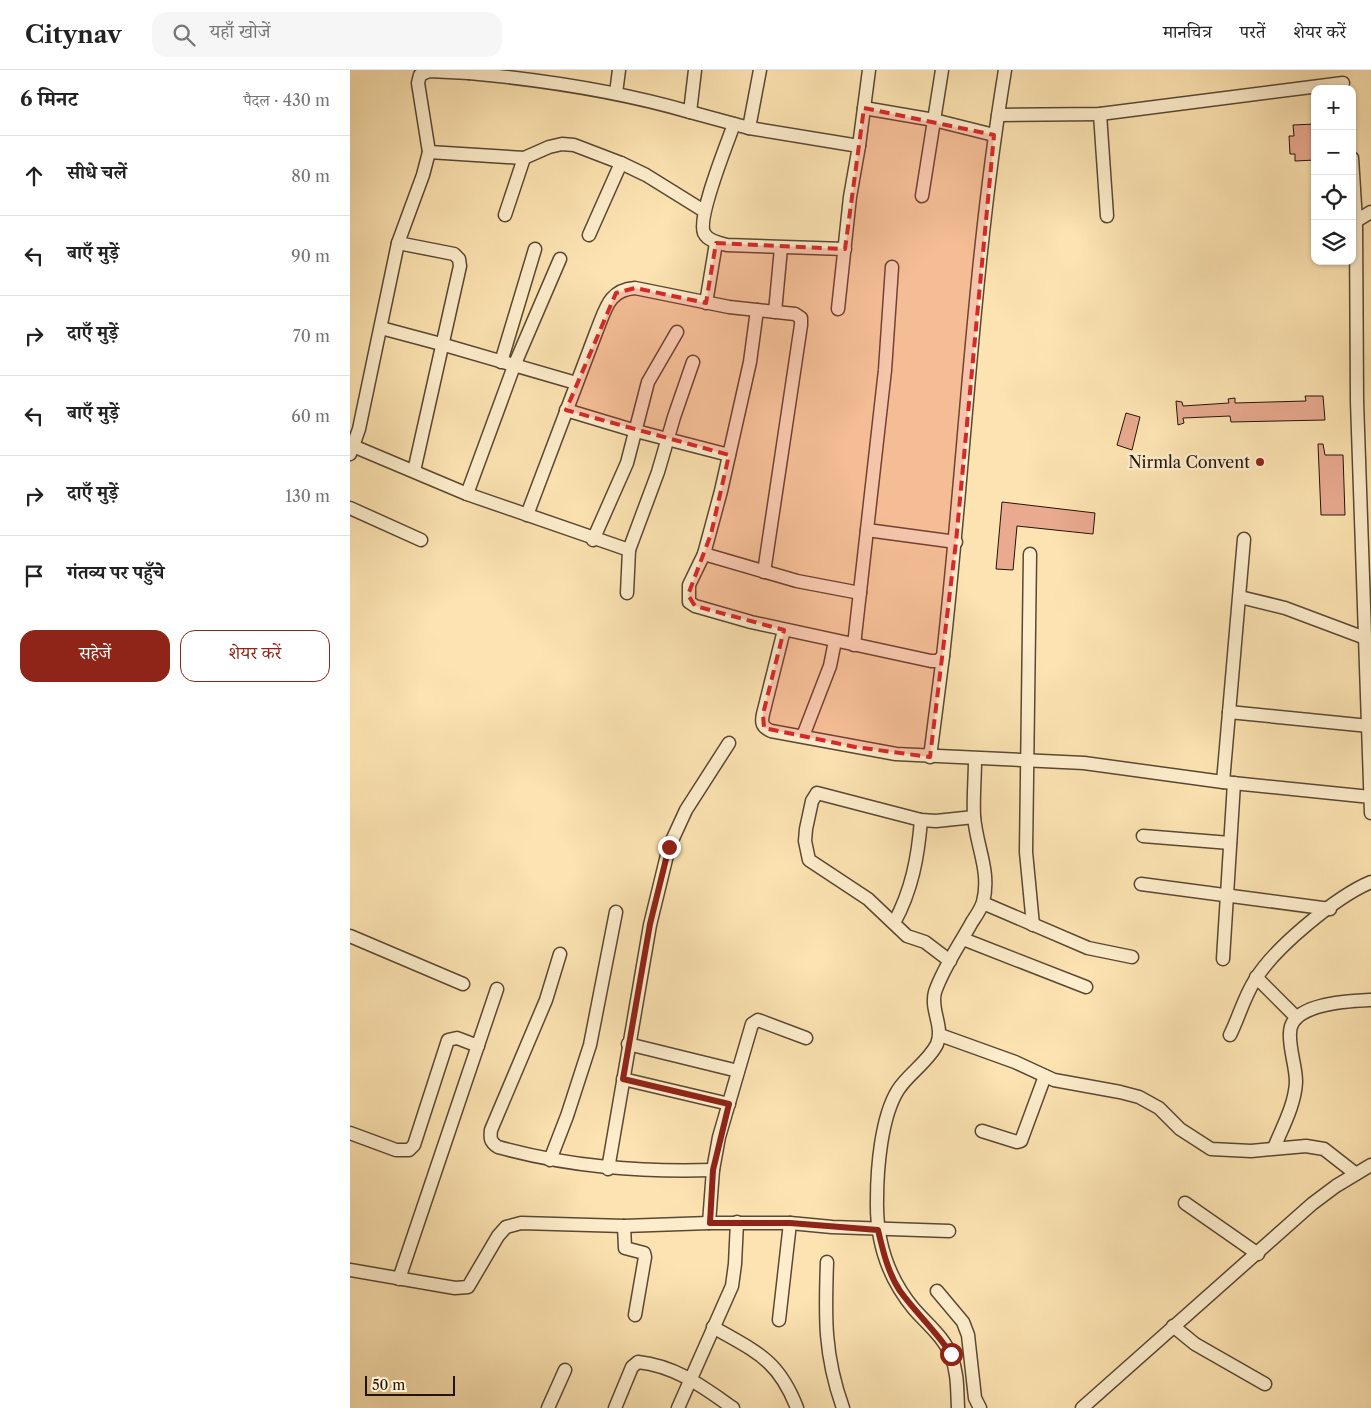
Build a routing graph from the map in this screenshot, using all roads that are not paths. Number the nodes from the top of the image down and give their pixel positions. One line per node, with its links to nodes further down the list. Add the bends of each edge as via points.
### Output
1 (619, 70): 11 (street)
2 (695, 70): 13 (street)
3 (760, 70): 18 (street)
4 (869, 70): 12 (street)
5 (942, 70): 16 (street)
6 (1005, 70): 15 (street)
7 (1340, 70): 9 (street)
8 (469, 71): 11 (street); 21 (street, via 429,71 420,75 418,83)
9 (1343, 85)
10 (1311, 90): 14 (street)
11 (616, 93): 13 (street)
12 (864, 108): 16 (street); 20 (street)
13 (690, 112): 17 (street)
14 (1100, 114): 15 (street); 29 (street)
15 (998, 115): 19 (street)
16 (934, 120): 19 (street); 25 (street)
17 (734, 124): 18 (street); 26 (street)
18 (750, 128): 20 (street)
19 (994, 135): 64 (street)
20 (859, 146): 37 (street)
21 (429, 152): 22 (street); 33 (street)
22 (524, 158): 23 (street, via 562,144 574,145); 28 (street)
23 (621, 163): 26 (street, via 671,189); 32 (street)
24 (1353, 175): 30 (street)
25 (922, 196)
26 (704, 211): 34 (street, via 702,227 705,236)
27 (1371, 212): 31 (street)
28 (505, 216)
29 (1107, 216)
30 (1356, 220)
31 (1356, 221): 73 (street, via 1357,401)
32 (589, 235)
33 (398, 242): 44 (street); 46 (street, via 454,254 458,259 460,266)
34 (716, 243): 35 (street); 40 (street)
35 (781, 248): 37 (street); 43 (street)
36 (535, 249): 47 (street)
37 (845, 249): 41 (street)
38 (560, 259): 49 (street)
39 (892, 268): 60 (street, via 885,370)
40 (706, 303): 42 (street); 50 (street, via 635,288 616,293 609,301)
41 (838, 309)
42 (758, 310): 43 (street); 55 (street)
43 (775, 312): 68 (street, via 795,314 801,318 801,325)
44 (380, 328): 46 (street); 54 (street)
45 (676, 332): 52 (street, via 648,382)
46 (442, 344): 47 (street); 56 (street)
47 (501, 362): 49 (street)
48 (694, 362): 53 (street)
49 (514, 366): 50 (street); 57 (street)
50 (576, 383): 51 (street)
51 (566, 410): 52 (street); 59 (street)
52 (636, 431): 53 (street); 63 (street, via 617,487)
53 (668, 440): 55 (street); 65 (street)
54 (351, 448): 56 (street)
55 (729, 455): 66 (street)
56 (414, 471): 57 (street)
57 (467, 494): 59 (street)
58 (350, 508): 62 (street)
59 (527, 515): 63 (street)
60 (867, 530): 64 (street); 70 (street)
61 (1244, 539): 71 (street)
62 (421, 540)
63 (593, 540): 65 (street)
64 (956, 542): 76 (street)
65 (629, 550): 69 (street)
66 (704, 554): 68 (street); 72 (street, via 689,585 689,602)
67 (1030, 554): 83 (street)
68 (764, 572): 70 (street)
69 (628, 593)
70 (860, 593): 75 (street)
71 (1240, 597): 73 (street, via 1285,608); 77 (street)
72 (784, 630): 74 (street); 79 (street, via 762,722 770,731)
73 (1365, 638): 78 (street)
74 (835, 641): 75 (street); 79 (street, via 830,666)
75 (854, 645): 76 (street, via 930,661 938,661)
76 (943, 656): 81 (street)
77 (1229, 712): 78 (street); 84 (street)
78 (1369, 726): 85 (street)
79 (803, 736): 81 (street, via 879,752)
80 (729, 743): 114 (street, via 686,810 669,847 650,924)
81 (930, 757): 82 (street)
82 (975, 760): 83 (street); 87 (street)
83 (1027, 760): 84 (street, via 1128,768); 98 (street, via 1026,852)
84 (1229, 782): 85 (street); 90 (street)
85 (1370, 798): 86 (street)
86 (1371, 813)
87 (974, 817): 88 (street); 94 (street, via 985,871)
88 (921, 820): 97 (street, via 916,866); 97 (street, via 824,794 817,794 812,801 805,841 809,860 868,899)
89 (1143, 836): 90 (street)
90 (1230, 843): 93 (street)
91 (1371, 882): 95 (street, via 1350,892)
92 (1141, 884): 93 (street)
93 (1226, 894): 95 (street); 103 (street)
94 (983, 903): 98 (street); 100 (street)
95 (1330, 909): 105 (street, via 1296,935)
96 (616, 912): 124 (street, via 590,1045)
97 (894, 923): 104 (street, via 907,936 925,942)
98 (1033, 926): 102 (street, via 1088,948)
99 (350, 936): 106 (street)
100 (963, 939): 104 (street); 107 (street)
101 (560, 954): 124 (street, via 546,1000 490,1137 498,1147)
102 (1132, 957)
103 (1223, 959)
104 (950, 961): 111 (street, via 935,992)
105 (1256, 977): 110 (street); 112 (street)
106 (462, 984)
107 (1086, 987)
108 (497, 989): 115 (street)
109 (1371, 1000): 110 (street, via 1340,1002)
110 (1295, 1016): 122 (street, via 1290,1033 1296,1082 1294,1095)
111 (940, 1035): 117 (street); 133 (street, via 936,1046 897,1091 892,1104 879,1162)
112 (1230, 1036)
113 (806, 1038): 116 (street, via 754,1021)
114 (628, 1044): 116 (street); 118 (street)
115 (478, 1046): 121 (street, via 457,1038 448,1040 414,1144 409,1150 396,1150); 138 (street)
116 (738, 1071): 119 (street)
117 (1045, 1076): 120 (street, via 1021,1141); 122 (street, via 1139,1097 1160,1108 1180,1129 1211,1149 1251,1151)
118 (623, 1079): 119 (street); 125 (street)
119 (729, 1104): 127 (street)
120 (982, 1132)
121 (350, 1133)
122 (1274, 1148): 126 (street, via 1306,1146 1324,1149)
123 (1371, 1156): 126 (street)
124 (550, 1160): 125 (street)
125 (608, 1169): 127 (street, via 652,1172)
126 (1364, 1169): 135 (street, via 1312,1204)
127 (713, 1170): 130 (street)
128 (1185, 1203): 135 (street)
129 (737, 1222): 130 (street); 131 (street); 143 (street, via 732,1286)
130 (710, 1223): 132 (street)
131 (790, 1223): 133 (street); 141 (street)
132 (624, 1226): 138 (street, via 521,1223 506,1227 498,1236 468,1287); 140 (street, via 624,1248 640,1252 645,1257)
133 (878, 1230): 134 (street); 153 (street, via 887,1265 899,1290 951,1354 957,1375)
134 (949, 1231)
135 (1258, 1254): 142 (street)
136 (827, 1262): 152 (street, via 824,1325 828,1360)
137 (350, 1270): 138 (street)
138 (398, 1279)
139 (937, 1291): 154 (street, via 963,1322 968,1335)
140 (635, 1315)
141 (779, 1320)
142 (1173, 1326): 146 (street, via 1195,1344); 155 (street)
143 (714, 1327): 145 (street); 151 (street, via 760,1355 779,1371)
144 (565, 1370): 147 (street)
145 (691, 1379): 148 (street, via 638,1362 632,1367); 149 (street); 150 (street)
146 (1265, 1384)
147 (548, 1408)
148 (615, 1408)
149 (678, 1408)
150 (732, 1408)
151 (797, 1408)
152 (843, 1408)
153 (958, 1408)
154 (980, 1408)
155 (1082, 1408)

